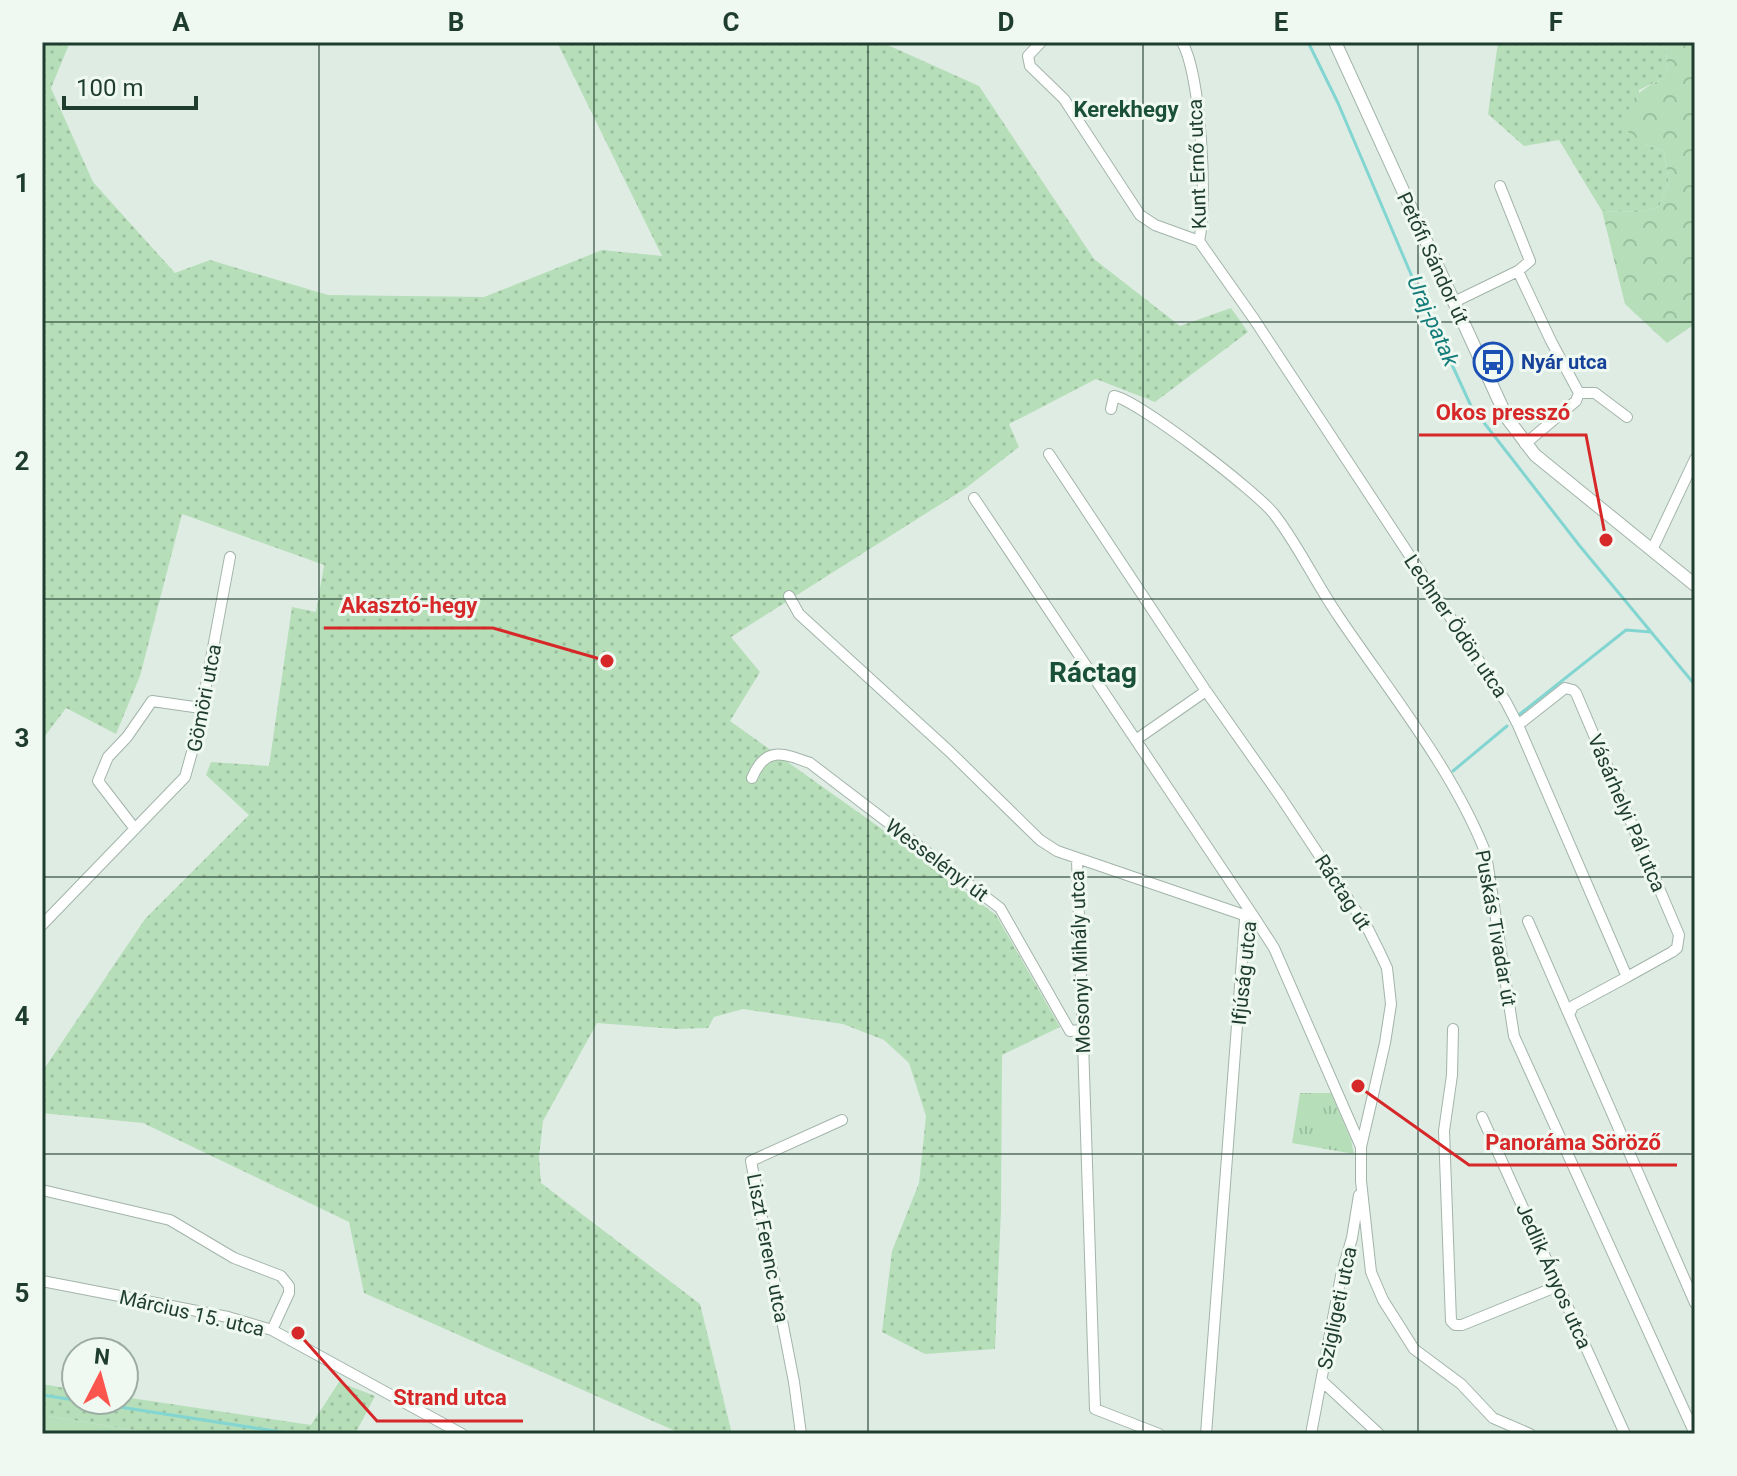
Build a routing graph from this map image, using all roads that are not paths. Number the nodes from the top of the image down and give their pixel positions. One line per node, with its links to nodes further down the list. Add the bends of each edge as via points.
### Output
1 (1041, 42): 5 (street, via 1028,56 1030,66 1064,99 1140,215)
2 (1182, 42): 5 (street, Kunt Ernő utca, via 1198,106)
3 (1335, 42): 7 (street, Petőfi Sándor út)
4 (1500, 186): 6 (street, via 1530,257)
5 (1199, 241): 21 (street, Lechner Ödön utca)
6 (1518, 271): 7 (street); 8 (street)
7 (1454, 302): 11 (street, Petőfi Sándor út, via 1507,418)
8 (1579, 393): 10 (street, via 1595,393); 11 (street)
9 (1111, 409): 51 (street, Puskás Tivadar út, via 1114,396 1139,406 1274,514 1475,825 1486,854 1514,1036)
10 (1627, 417)
11 (1525, 444): 15 (street, Petőfi Sándor út)
12 (1049, 454): 19 (street, Ráctag út)
13 (1695, 459): 15 (street)
14 (974, 498): 22 (street, Ifjúság utca)
15 (1652, 550): 17 (street, Petőfi Sándor út)
16 (230, 557): 20 (street, Gömöri utca)
17 (1695, 585)
18 (789, 596): 25 (street, Mosonyi Mihály utca, via 799,614 1040,840)
19 (1206, 691): 22 (street); 35 (street, Ráctag út, via 1368,929 1387,968 1388,1023)
20 (201, 708): 24 (street, Gömöri utca, via 185,777); 24 (street, via 152,701 104,765 101,788)
21 (1518, 725): 29 (street, Lechner Ödön utca); 29 (street, Vásárhelyi Pál utca, via 1565,688 1576,693 1679,935 1677,948)
22 (1137, 739): 26 (street, Ifjúság utca)
23 (752, 778): 32 (street, Wesselényi út, via 766,758 782,753 810,763 1000,908 1070,1031)
24 (135, 829): 28 (street, Gömöri utca)
25 (1077, 859): 26 (street); 32 (street, Mosonyi Mihály utca)
26 (1252, 914): 35 (street, via 1274,948); 46 (street, Ifjúság utca, via 1245,920)
27 (1528, 921): 30 (street)
28 (42, 925)
29 (1627, 977): 30 (street, via 1573,1006)
30 (1569, 1015): 40 (street)
31 (1453, 1029): 39 (street, via 1444,1131 1451,1321 1462,1325)
32 (1081, 1030): 45 (street, Mosonyi Mihály utca, via 1095,1409)
33 (1482, 1117): 39 (street, Jedlik Ányos utca)
34 (842, 1120): 44 (street, Liszt Ferenc utca, via 751,1161)
35 (1361, 1147): 36 (street)
36 (1361, 1181): 42 (street, Szigligeti utca); 49 (street, via 1371,1272 1414,1349 1461,1384 1493,1418)
37 (42, 1190): 41 (street, via 170,1220 234,1258 281,1276 289,1293)
38 (42, 1281): 41 (street, Március 15. utca)
39 (1558, 1286): 50 (street, Jedlik Ányos utca)
40 (1695, 1303)
41 (272, 1330): 43 (street, Március 15. utca)
42 (1322, 1381): 47 (street, Szigligeti utca); 48 (street)
43 (462, 1434)
44 (801, 1434)
45 (1159, 1434)
46 (1206, 1434)
47 (1311, 1434)
48 (1379, 1434)
49 (1530, 1434)
50 (1625, 1434)
51 (1695, 1434)

